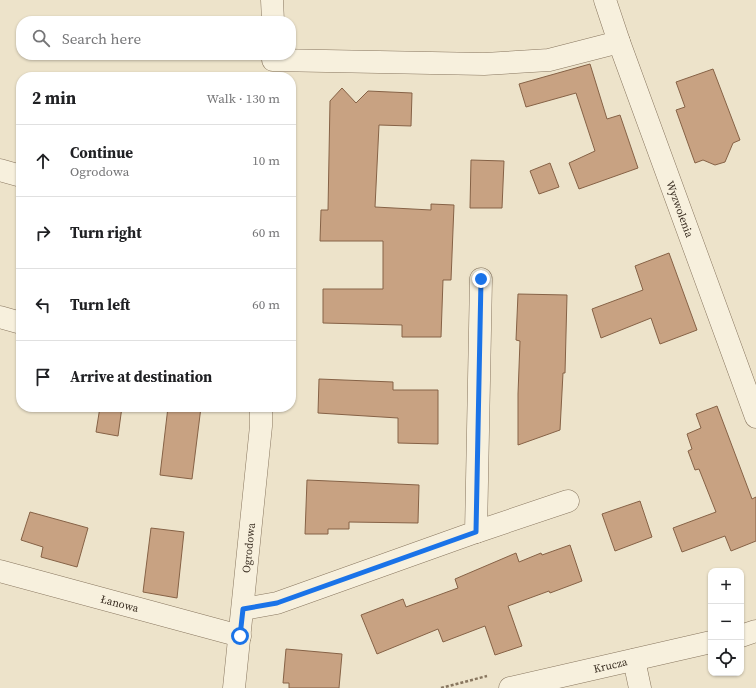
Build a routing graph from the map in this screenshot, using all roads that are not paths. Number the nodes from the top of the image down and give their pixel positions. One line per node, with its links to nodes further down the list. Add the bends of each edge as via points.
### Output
1 (272, 0): 3 (street)
2 (605, 0): 4 (street, Wyzwolenia)
3 (273, 16)
4 (619, 42): 5 (street, via 549,60 519,63); 12 (street, Wyzwolenia)
5 (273, 64)
6 (0, 170): 7 (street)
7 (16, 175)
8 (481, 279): 14 (street)
9 (0, 317): 10 (street)
10 (16, 321)
11 (261, 412): 16 (street, Ogrodowa)
12 (756, 418)
13 (568, 501): 14 (street)
14 (476, 532): 16 (street, via 277,603)
15 (0, 571): 19 (street, Łanowa)
16 (243, 609): 19 (street, Ogrodowa)
17 (756, 631): 18 (street)
18 (744, 635)
19 (240, 636): 22 (street, Ogrodowa)
20 (708, 643): 21 (street, Krucza)
21 (634, 660): 23 (street, Krucza); 24 (street)
22 (234, 688)
23 (510, 688)
24 (640, 688)

